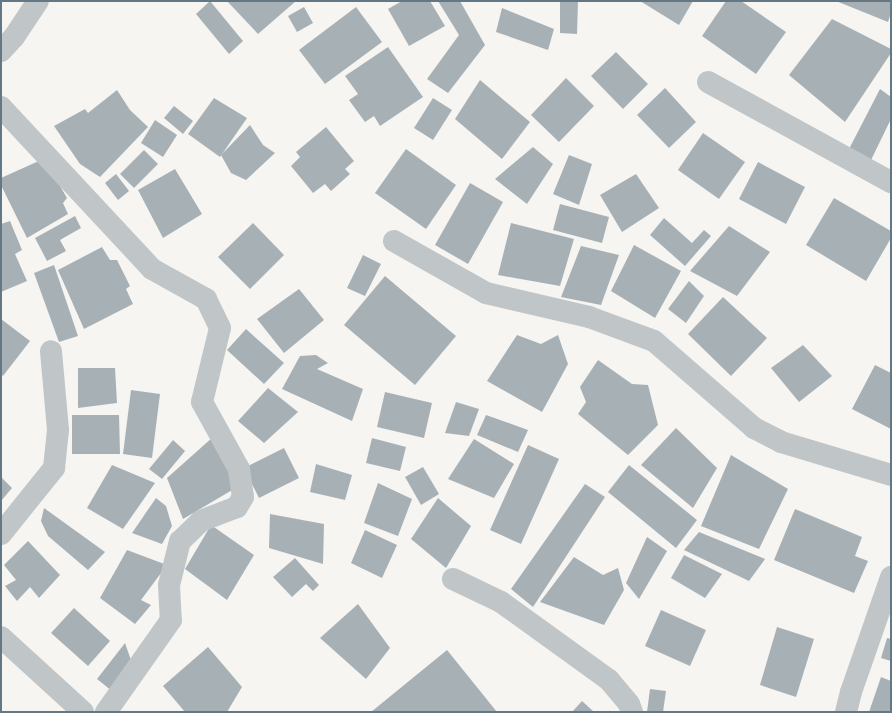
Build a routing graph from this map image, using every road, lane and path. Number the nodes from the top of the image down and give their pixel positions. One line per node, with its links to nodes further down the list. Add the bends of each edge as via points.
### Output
1 (38, 1): 2 (street, via 14,37)
2 (1, 51)
3 (708, 82): 5 (street)
4 (1, 107): 14 (street, via 152,269 206,299 220,328 202,402 239,469 243,498 237,507 201,521 180,541 169,585 171,620)
5 (891, 182)
6 (394, 241): 8 (street, via 486,293 589,317 654,341 754,428 781,442)
7 (51, 351): 9 (street, via 58,430 54,468)
8 (891, 475)
9 (1, 534)
10 (891, 577): 16 (street)
11 (453, 579): 15 (street, via 501,602 609,680 629,704)
12 (1, 637): 13 (street)
13 (83, 712)
14 (106, 712)
15 (632, 712)
16 (846, 712)

